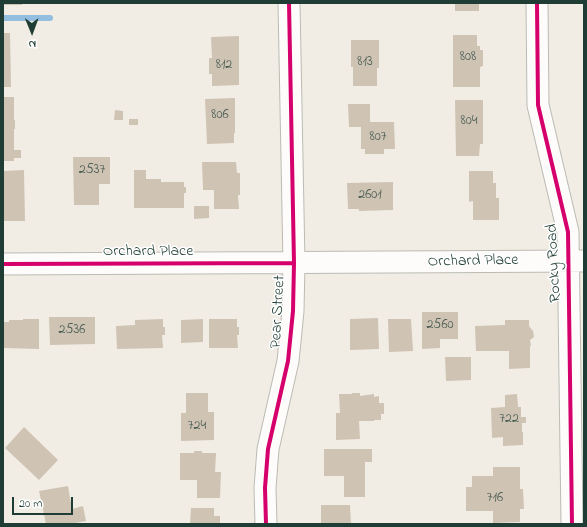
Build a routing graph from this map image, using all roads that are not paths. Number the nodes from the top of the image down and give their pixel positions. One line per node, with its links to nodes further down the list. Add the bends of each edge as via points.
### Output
1 (289, 3): 4 (street, Pear Street)
2 (537, 3): 3 (street, Rocky Road, via 538,105)
3 (576, 261): 4 (street, Orchard Place); 7 (street, Rocky Road)
4 (294, 263): 5 (street, Orchard Place); 6 (street, Pear Street, via 288,361 268,449)
5 (3, 264)
6 (266, 524)
7 (572, 524)

